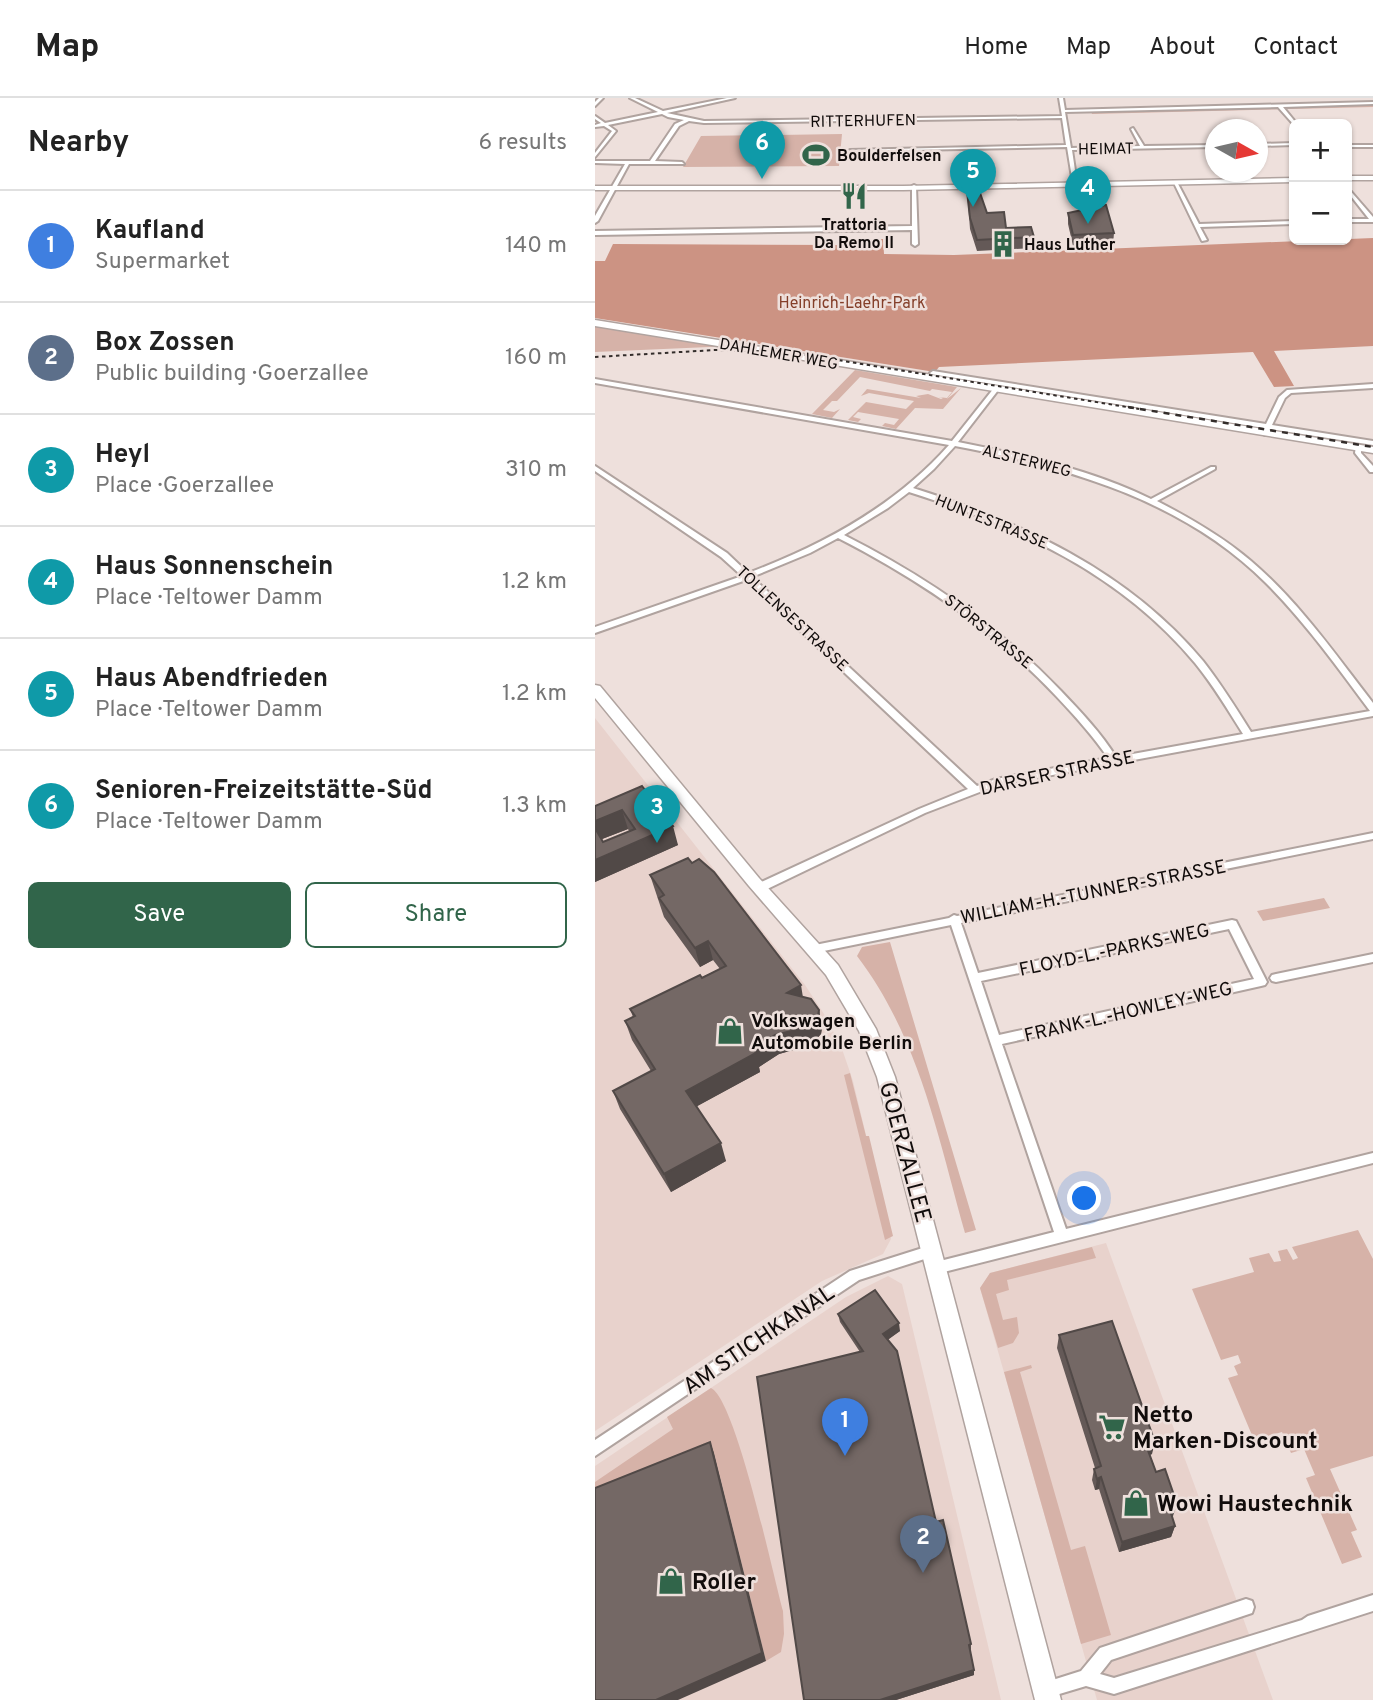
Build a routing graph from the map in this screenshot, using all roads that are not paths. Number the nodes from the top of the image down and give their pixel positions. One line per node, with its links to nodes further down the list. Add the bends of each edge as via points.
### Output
1 (601, 98): 8 (street)
2 (642, 98): 6 (street)
3 (733, 98): 11 (street)
4 (1061, 98): 12 (street)
5 (1284, 98): 10 (street)
6 (634, 99): 11 (street, RITTERHUFEN)
7 (1373, 103): 10 (street, RITTERHUFEN)
8 (595, 105)
9 (1279, 105): 10 (street, RITTERHUFEN); 12 (street, RITTERHUFEN); 14 (street)
10 (1291, 105)
11 (662, 112): 15 (street, RITTERHUFEN); 16 (street)
12 (1064, 114): 15 (street, RITTERHUFEN); 24 (street)
13 (595, 117): 16 (street)
14 (1291, 119)
15 (687, 120): 30 (street, via 677,125)
16 (606, 124): 17 (street); 27 (street, via 613,132)
17 (595, 126)
18 (1133, 129): 25 (street, HEIMAT)
19 (1289, 144): 20 (street)
20 (1268, 145)
21 (1205, 146): 25 (street, HEIMAT)
22 (1352, 146): 23 (street)
23 (1373, 146)
24 (1070, 148): 25 (street, HEIMAT); 26 (street, HEIMAT); 36 (street)
25 (1143, 148)
26 (852, 149)
27 (595, 156)
28 (595, 162): 29 (street)
29 (628, 162): 30 (street); 39 (street)
30 (652, 162): 31 (street)
31 (682, 163)
32 (1352, 178): 33 (main road)
33 (1373, 178)
34 (1289, 180): 35 (main road)
35 (1175, 182): 36 (main road); 45 (street)
36 (1075, 184): 37 (main road)
37 (914, 186): 39 (main road); 46 (street)
38 (595, 188): 39 (main road)
39 (611, 188): 42 (street)
40 (1352, 194): 41 (street)
41 (1373, 220): 43 (street)
42 (595, 221)
43 (1352, 221)
44 (1289, 223): 45 (street)
45 (1197, 226): 48 (street)
46 (915, 229): 47 (street); 49 (street)
47 (595, 233)
48 (1204, 240)
49 (915, 244)
50 (596, 323): 52 (main road, DAHLEMER WEG)
51 (933, 373): 52 (street, DAHLEMER WEG)
52 (963, 381): 55 (main road, DAHLEMER WEG); 56 (street, DAHLEMER WEG)
53 (595, 382): 59 (street, ALSTERWEG)
54 (1373, 386): 57 (street, via 1289,391)
55 (996, 389): 56 (main road, DAHLEMER WEG); 59 (street)
56 (1019, 390): 57 (main road, DAHLEMER WEG)
57 (1267, 429): 58 (main road, DAHLEMER WEG)
58 (1323, 439): 60 (street, DAHLEMER WEG); 61 (main road, DAHLEMER WEG)
59 (953, 443): 66 (street); 67 (street, ALSTERWEG, via 1068,469)
60 (1373, 443)
61 (1358, 447): 62 (main road, DAHLEMER WEG); 65 (street)
62 (1373, 450)
63 (595, 468): 69 (street, TOLLENSESTRASSE, via 708,542)
64 (1213, 468): 67 (street)
65 (1373, 470)
66 (908, 489): 68 (street); 73 (street, HUNTESTRASSE, via 1019,529 1110,580 1191,652)
67 (1152, 501): 72 (street, ALSTERWEG, via 1215,537 1264,576)
68 (838, 535): 69 (street); 74 (street, STÖRSTRASSE, via 926,583 997,635 1069,704)
69 (747, 575): 70 (street); 75 (street, TOLLENSESTRASSE)
70 (595, 630)
71 (595, 689): 77 (main road, GOERZALLEE)
72 (1373, 711): 73 (street, DARSER STRASSE)
73 (1248, 735): 74 (street, DARSER STRASSE)
74 (1113, 759): 75 (street, DARSER STRASSE)
75 (974, 789): 77 (street, DARSER STRASSE)
76 (1373, 835): 78 (street, WILLIAM-H.-TUNNER-STRASSE)
77 (759, 888): 79 (main road, GOERZALLEE)
78 (954, 919): 79 (street, WILLIAM-H.-TUNNER-STRASSE); 81 (street)
79 (814, 949): 87 (main road, GOERZALLEE, via 850,996 876,1051)
80 (1373, 958): 82 (street)
81 (974, 978): 83 (street, FLOYD-L.-PARKS-WEG, via 1232,924); 84 (street)
82 (1276, 978)
83 (1261, 982): 84 (street, FRANK-L.-HOWLEY-WEG)
84 (995, 1041): 86 (street)
85 (1373, 1158): 86 (street, AM STICHKANAL)
86 (1062, 1236): 87 (street, AM STICHKANAL)
87 (934, 1259): 88 (street, AM STICHKANAL, via 855,1275); 92 (main road, GOERZALLEE)
88 (595, 1448)
89 (1373, 1604): 91 (street, via 1114,1686)
90 (1246, 1607): 91 (street, via 1107,1654)
91 (1086, 1678): 92 (street)
92 (1047, 1695)

